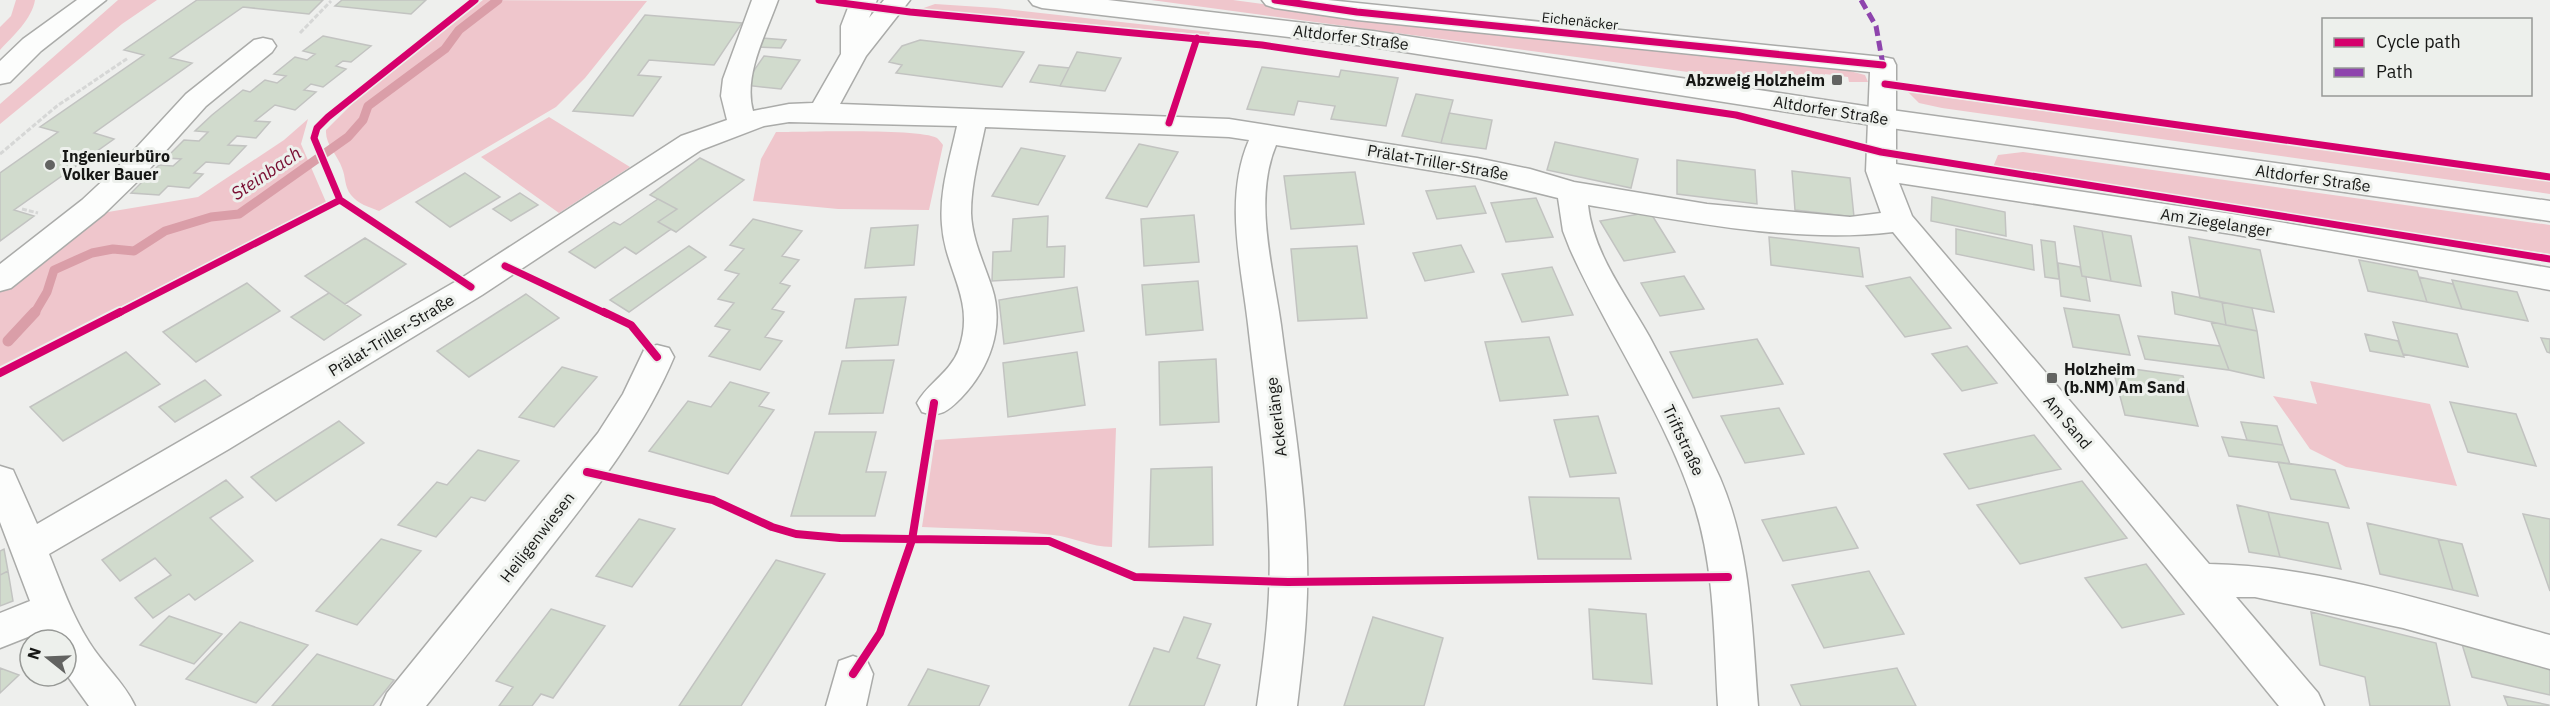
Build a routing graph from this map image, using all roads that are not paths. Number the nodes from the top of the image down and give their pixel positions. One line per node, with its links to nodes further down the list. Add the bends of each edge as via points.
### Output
1 (57, 0): 8 (street)
2 (93, 0): 8 (street)
3 (765, 0): 15 (street, via 737,79 735,96)
4 (864, 0): 10 (street, via 854,32)
5 (897, 0): 10 (street)
6 (1042, 0): 13 (street, Altdorfer Straße, via 1373,39)
7 (1275, 0): 13 (street, Eichenäcker, via 1357,12 1883,65)
8 (33, 45): 11 (street)
9 (262, 46): 22 (street, via 196,100 93,207)
10 (854, 54): 12 (street)
11 (0, 76)
12 (822, 112): 14 (street, Prälat-Triller-Straße); 15 (street, Prälat-Triller-Straße, via 789,113)
13 (1884, 118): 17 (street, Am Sand); 19 (street, Altdorfer Straße)
14 (973, 119): 16 (street, Prälat-Triller-Straße, via 1169,123); 24 (street, via 956,200 965,262 977,289 981,313 978,343 970,364)
15 (742, 124): 26 (street, Prälat-Triller-Straße, via 691,143 461,293)
16 (1267, 132): 18 (street, Prälat-Triller-Straße, via 1477,168); 33 (street, Ackerlänge, via 1255,160 1249,202 1280,441 1288,539 1286,640)
17 (1881, 171): 20 (street, Am Sand, via 1888,200); 21 (street, Am Ziegelanger, via 2232,224)
18 (1572, 192): 20 (street, Prälat-Triller-Straße, via 1707,214 1801,224 1850,227); 34 (street, Triftstraße, via 1572,214 1583,244 1655,379 1718,520 1728,577)
19 (2550, 211)
20 (1900, 221): 27 (street, Am Sand)
21 (2550, 279)
22 (0, 280)
23 (657, 357): 32 (street, Heiligenwiesen, via 630,413 587,472)
24 (934, 403)
25 (0, 480): 26 (street)
26 (29, 547): 28 (street)
27 (2200, 580): 30 (street, via 2255,581 2403,610); 35 (street, Am Sand)
28 (51, 610): 29 (street); 31 (street)
29 (0, 632)
30 (2550, 652)
31 (102, 702)
32 (401, 706)
33 (1278, 706)
34 (1738, 706)
35 (2304, 706)

